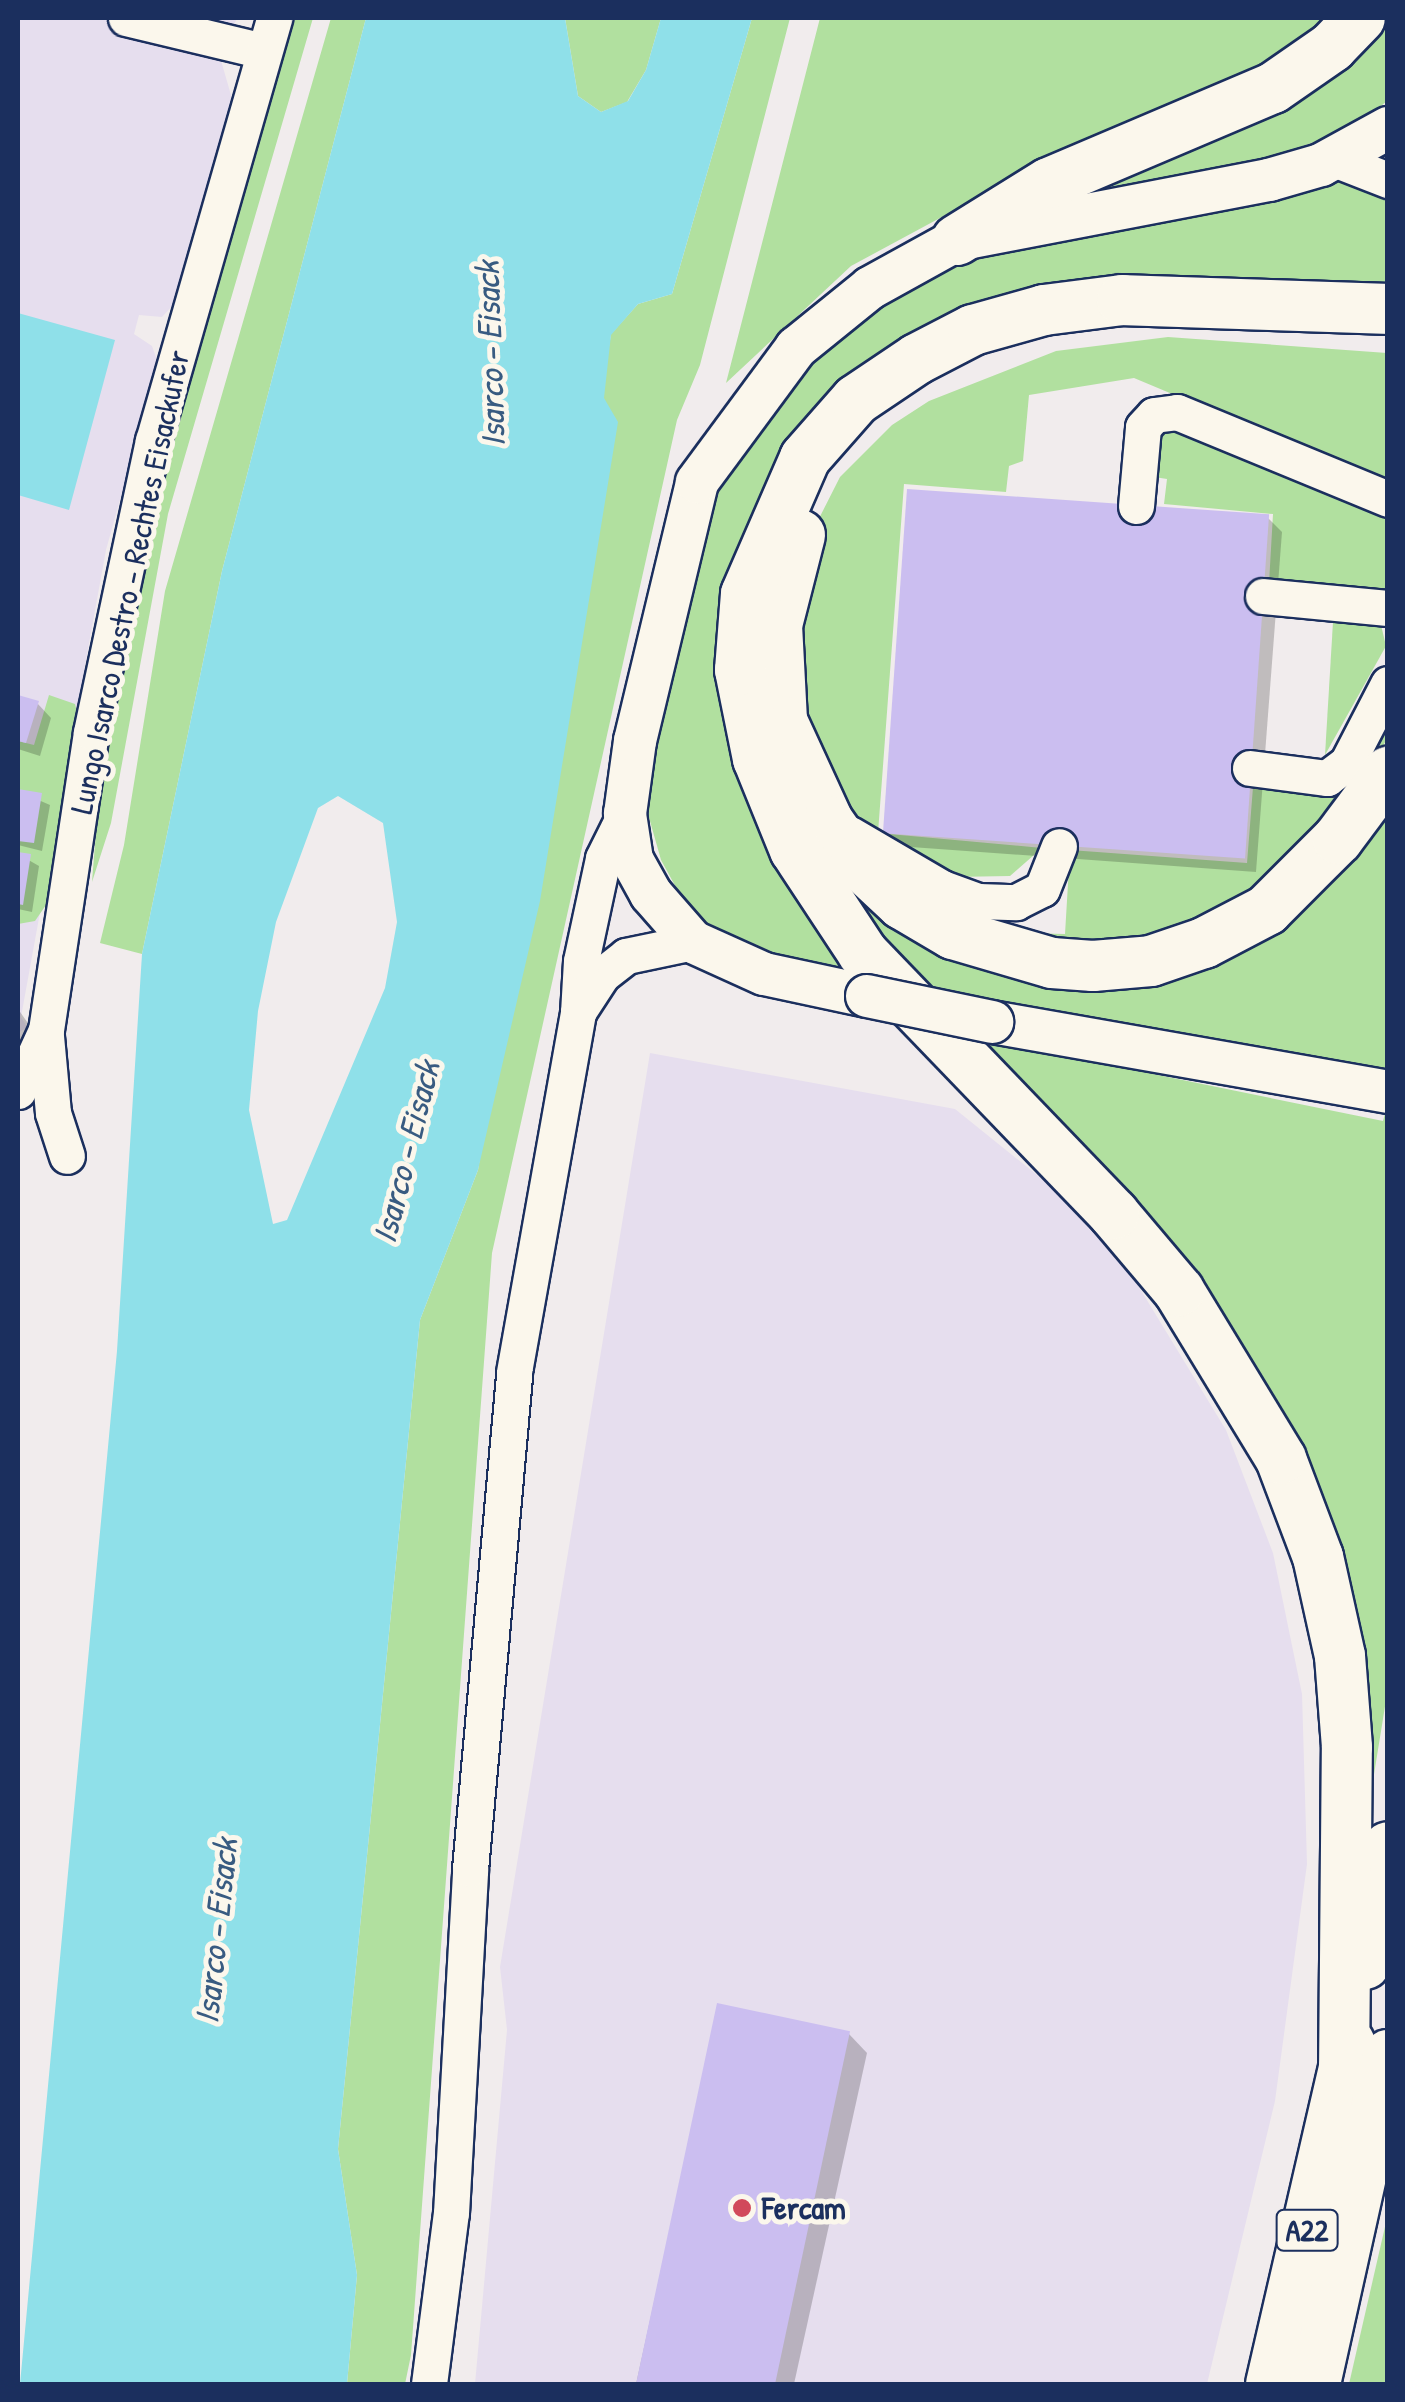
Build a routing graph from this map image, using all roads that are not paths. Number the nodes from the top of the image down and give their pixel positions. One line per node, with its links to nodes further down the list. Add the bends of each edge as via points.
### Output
1 (126, 18): 4 (street)
2 (274, 18): 4 (street, Lungo Isarco Destro - Rechtes Eisackufer)
3 (1360, 18): 8 (highway, via 1332,47 1273,88 1049,183)
4 (263, 51): 23 (street, Lungo Isarco Destro - Rechtes Eisackufer, via 153,441 91,732)
5 (1388, 128): 6 (main road)
6 (1334, 159): 7 (street); 8 (main road, via 1186,198 1025,222)
7 (1388, 180)
8 (957, 240): 18 (main road, via 870,288 796,348 697,482 646,681)
9 (1388, 309): 28 (highway, via 1122,300 1044,310 973,330 917,359 856,400 805,458 746,594 740,670 758,759 795,850 863,953 1114,1214 1179,1292 1282,1459 1318,1557 1340,1656)
10 (1388, 342): 19 (highway, via 1255,332 1085,334 1008,352 898,408 856,446 802,527 777,625 782,721)
11 (1388, 499): 12 (street, via 1177,412 1154,415 1143,426)
12 (1136, 506)
13 (1263, 596): 14 (street)
14 (1388, 608)
15 (1388, 684): 16 (street, via 1347,764 1327,778)
16 (1250, 768)
17 (1388, 772): 19 (highway, via 1338,839 1267,910 1151,961 1052,963 953,934 902,904)
18 (625, 814): 21 (main road, via 632,860 651,894); 22 (street, via 603,858 580,961)
19 (828, 821): 20 (street, via 942,888 978,901 1016,902 1042,889)
20 (1060, 846)
21 (693, 942): 22 (street, via 626,956 602,975); 25 (main road, bridge, via 764,974)
22 (578, 1013): 29 (street, via 514,1372 470,1869 450,2213)
23 (46, 1030): 24 (street, Lungo Isarco Destro - Rechtes Eisackufer); 26 (street, via 53,1113)
24 (18, 1091)
25 (1388, 1092)
26 (66, 1156)
27 (1388, 1846): 28 (highway, A22)
28 (1366, 2065): 30 (highway, A22); 31 (highway, A22)
29 (429, 2384)
30 (1271, 2384)
31 (1315, 2384)

